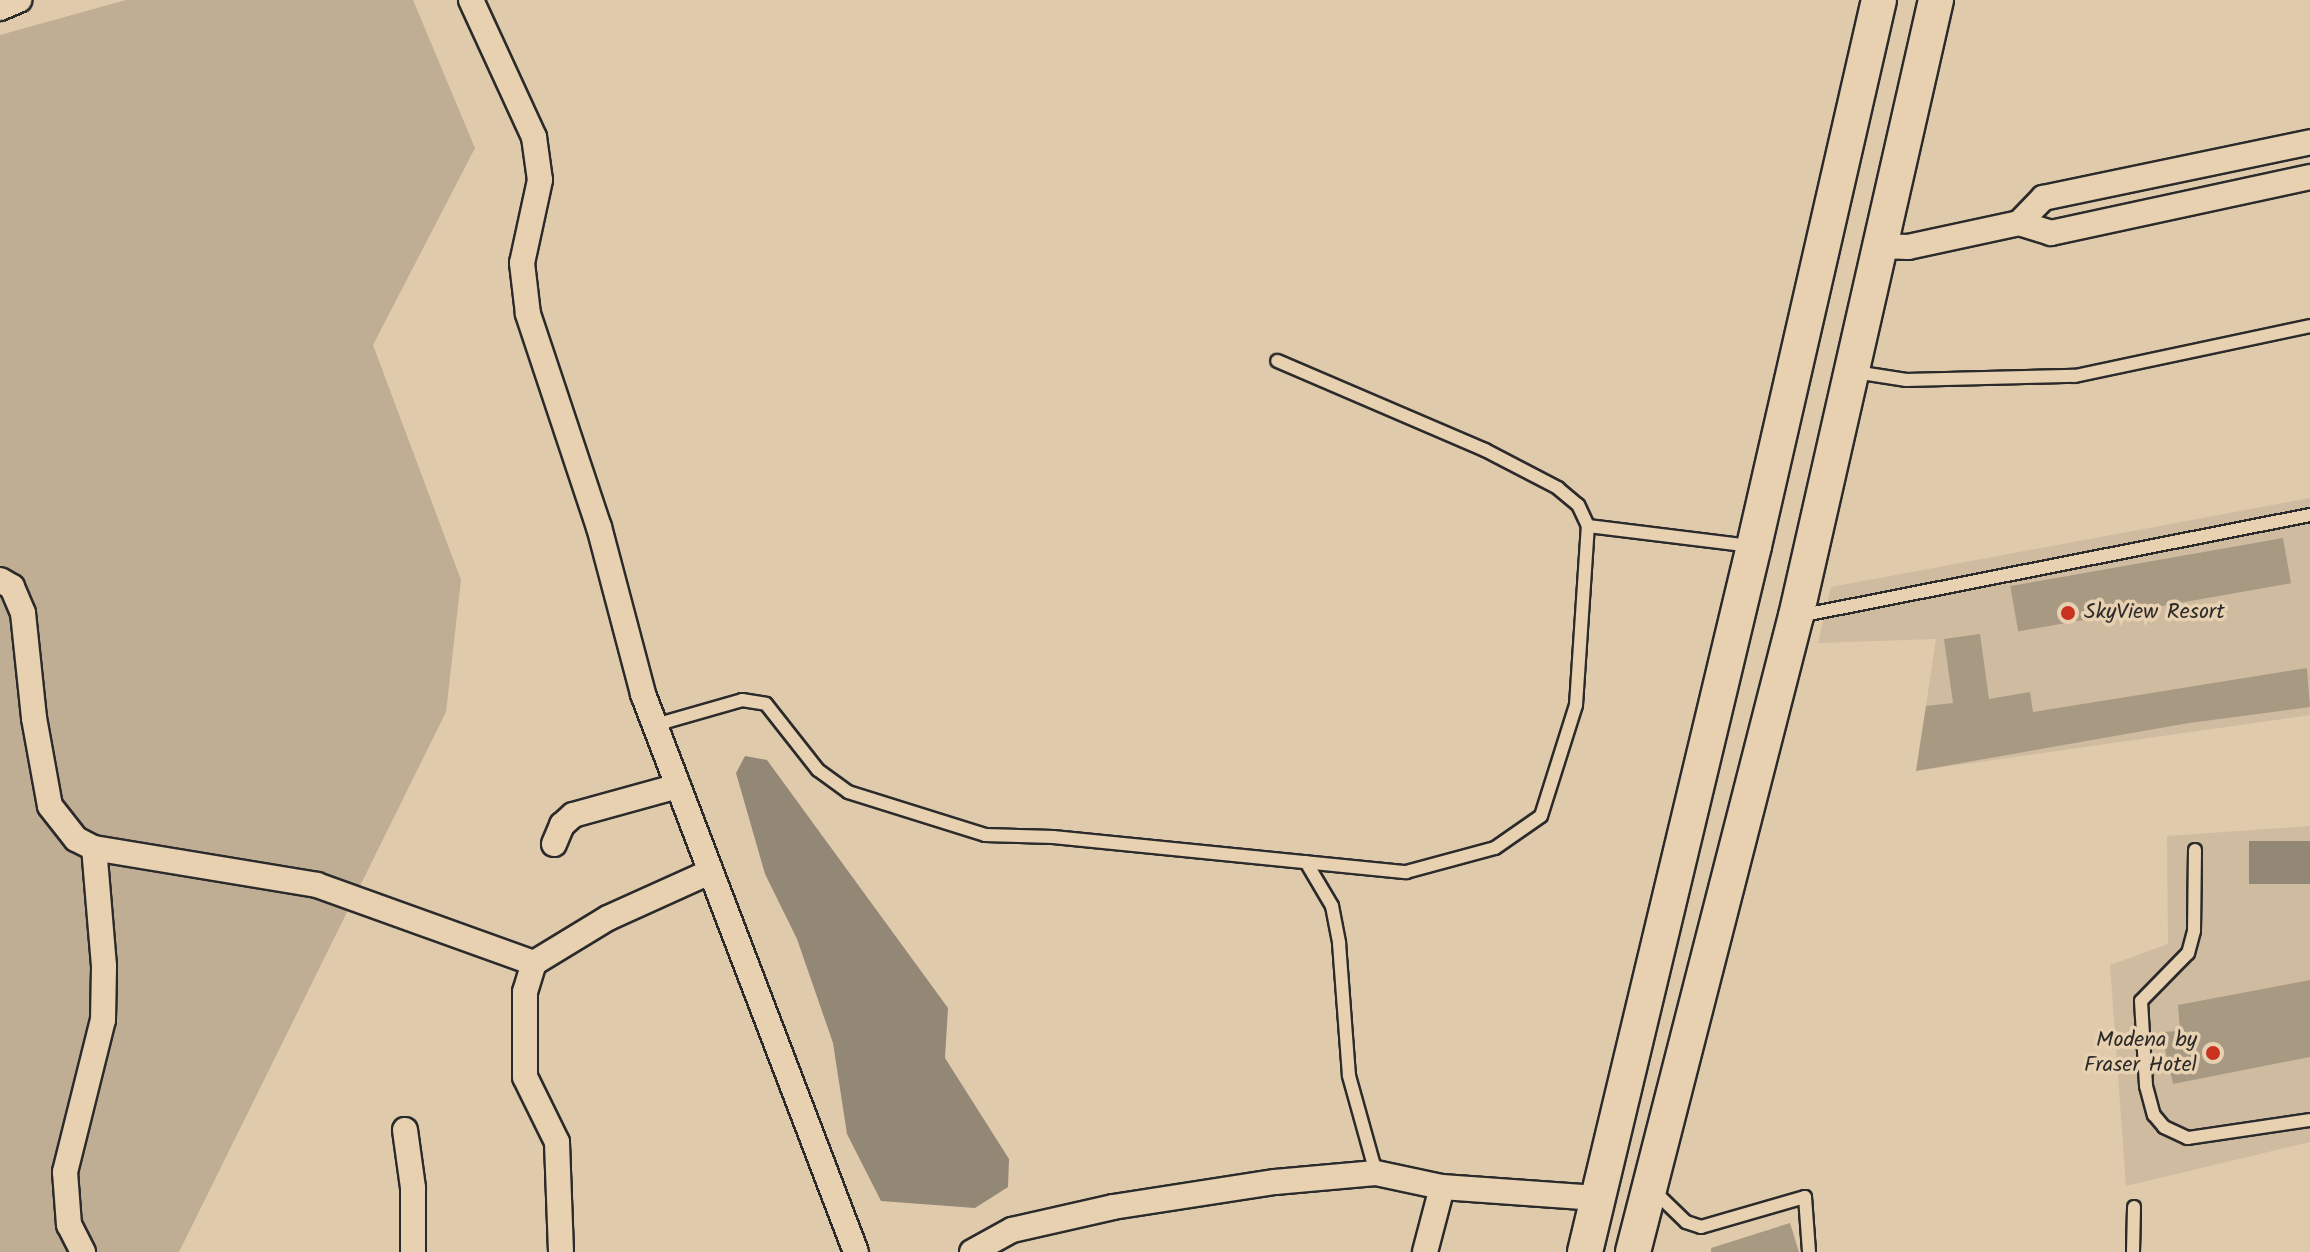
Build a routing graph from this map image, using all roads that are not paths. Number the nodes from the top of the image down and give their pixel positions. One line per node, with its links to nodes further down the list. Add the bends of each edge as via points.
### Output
1 (19, 0): 5 (street)
2 (471, 0): 18 (street, via 534,137 540,180 522,263 528,314 599,527 643,694)
3 (1879, 0): 15 (main road)
4 (1936, 0): 9 (main road)
5 (0, 8)
6 (2310, 142): 8 (street, via 2043,198)
7 (2310, 177): 8 (street, via 2051,233)
8 (2019, 223): 9 (street, via 1908,247)
9 (1879, 246): 12 (main road)
10 (2310, 326): 12 (lane, via 2075,376 1906,380)
11 (1277, 361): 14 (lane, via 1485,450 1558,488 1578,505)
12 (1852, 371): 17 (main road)
13 (2310, 515): 17 (lane)
14 (1588, 526): 15 (lane); 23 (lane, via 1576,705 1541,816 1495,848 1406,872)
15 (1754, 546): 31 (main road)
16 (0, 580): 21 (street, via 12,587 23,613 50,806 76,839)
17 (1796, 616): 29 (main road)
18 (663, 722): 19 (street); 23 (lane, via 751,699 766,704 818,770 848,792 985,835)
19 (678, 786): 20 (street, via 573,815); 24 (street)
20 (554, 844)
21 (94, 848): 25 (street, via 317,885); 33 (street, via 103,1020 65,1172 69,1225)
22 (2195, 850): 26 (lane, via 2194,931 2188,953 2141,1001 2146,1086 2154,1115 2164,1127 2188,1138)
23 (1306, 862): 28 (lane, via 1332,906 1349,1076)
24 (710, 872): 25 (street, via 608,918); 36 (street)
25 (534, 963): 35 (street, via 525,992 525,1077 557,1142)
26 (2310, 1120)
27 (405, 1130): 34 (street, via 413,1188)
28 (1376, 1173): 30 (street); 37 (street, via 1275,1182 1113,1207 1012,1230)
29 (1647, 1185): 40 (main road); 41 (lane, via 1686,1222 1701,1227 1805,1197)
30 (1442, 1187): 31 (street); 38 (street)
31 (1597, 1198): 39 (main road)
32 (2134, 1207): 42 (lane)
33 (83, 1252)
34 (413, 1252)
35 (561, 1252)
36 (856, 1252)
37 (972, 1252)
38 (1425, 1252)
39 (1585, 1252)
40 (1633, 1252)
41 (1809, 1252)
42 (2133, 1252)

